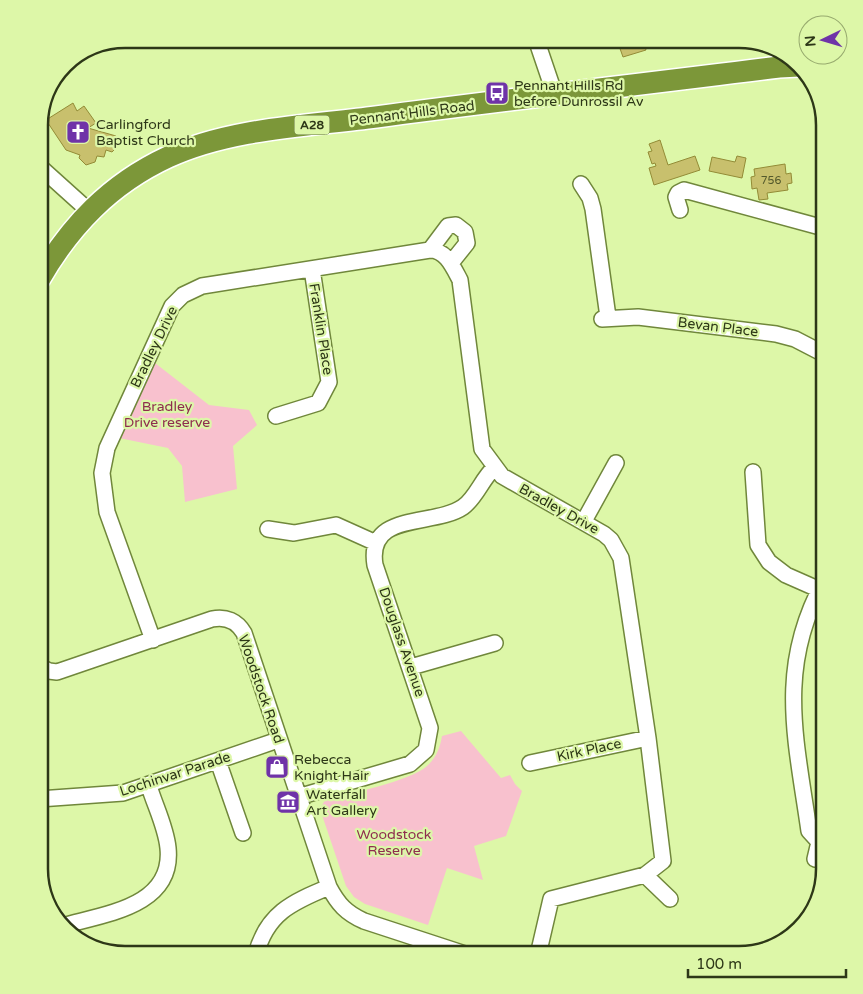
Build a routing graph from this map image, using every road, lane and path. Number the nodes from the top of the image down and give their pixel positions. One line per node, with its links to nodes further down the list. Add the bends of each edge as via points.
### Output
1 (539, 48): 3 (street)
2 (788, 65): 3 (highway, Pennant Hills Road / A28)
3 (555, 95): 7 (highway, Pennant Hills Road / A28, via 289,128 207,144 170,156 136,174)
4 (48, 174): 7 (street)
5 (581, 184): 13 (street, Bevan Place, via 594,210 605,318 638,317 776,334)
6 (680, 210): 8 (street, via 676,197 684,190)
7 (89, 211): 11 (highway, Pennant Hills Road / A28)
8 (816, 226)
9 (430, 250): 10 (street); 10 (street, via 448,226 456,225 465,232 466,243); 12 (street, Bradley Drive)
10 (451, 263): 16 (street, Bradley Drive, via 460,280 482,449)
11 (48, 265)
12 (312, 269): 14 (street, Franklin Place, via 329,382 318,403); 23 (street, Bradley Drive, via 202,286 177,300 106,448 102,474 107,512)
13 (816, 350)
14 (276, 416)
15 (616, 463): 18 (street)
16 (494, 468): 18 (street, Bradley Drive, via 502,476); 20 (street, via 464,507 394,527 381,535)
17 (753, 472): 21 (street, via 758,545 769,562 786,575)
18 (584, 521): 27 (street, Bradley Drive, via 611,540 621,558)
19 (268, 529): 20 (street, via 294,534 336,525)
20 (376, 543): 25 (street, Douglass Avenue, via 375,565)
21 (816, 583)
22 (816, 599): 35 (street, via 799,640 792,700 809,831)
23 (153, 640): 26 (street, Woodstock Road, via 62,671); 28 (street, Woodstock Road, via 217,618 234,622 244,633)
24 (495, 643): 25 (street)
25 (410, 667): 32 (street, Douglass Avenue, via 430,728 422,755 410,764)
26 (48, 670)
27 (648, 738): 30 (street, Kirk Place); 38 (street, Bradley Drive, via 663,862)
28 (278, 740): 29 (street, Lochinvar Parade); 32 (street, Woodstock Road)
29 (218, 761): 31 (street, Lochinvar Parade); 34 (street)
30 (530, 763)
31 (149, 786): 33 (street, Lochinvar Parade, via 116,794); 41 (street, via 168,848 161,882 153,893 136,904)
32 (298, 796): 39 (street, Woodstock Road)
33 (48, 798)
34 (243, 833)
35 (816, 837)
36 (816, 856): 37 (street)
37 (815, 859)
38 (645, 874): 40 (street); 44 (street, Bradley Drive, via 551,899)
39 (329, 887): 42 (street, via 296,900 283,909); 43 (street, Woodstock Road, via 338,904 353,916)
40 (670, 899)
41 (70, 924)
42 (258, 946)
43 (441, 946)
44 (540, 946)

